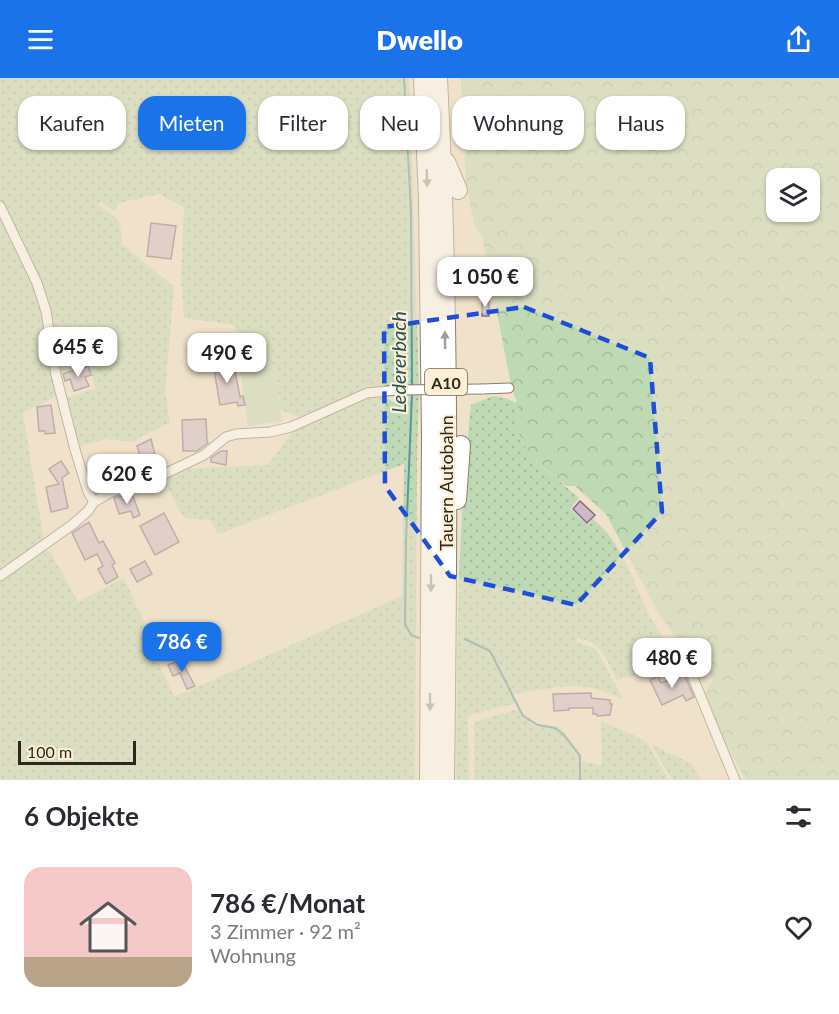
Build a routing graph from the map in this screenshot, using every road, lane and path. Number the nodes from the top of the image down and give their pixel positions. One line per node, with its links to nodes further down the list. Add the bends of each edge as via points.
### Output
1 (423, 78): 12 (highway, Tauern Autobahn / A10, one-way to 12, via 431,437)
2 (438, 78): 3 (highway, Tauern Autobahn / A10)
3 (442, 156): 4 (highway); 10 (highway, Tauern Autobahn / A10, one-way to 3)
4 (458, 190)
5 (0, 206): 8 (street, via 46,311 56,375 74,446)
6 (509, 388): 8 (street, bridge, via 367,393 291,427 226,437 204,455)
7 (461, 445): 10 (highway, via 453,577)
8 (94, 502): 9 (street, via 72,525)
9 (0, 576)
10 (446, 609): 13 (highway, Tauern Autobahn / A10)
11 (685, 666): 14 (street)
12 (429, 780)
13 (445, 780)
14 (735, 780)

